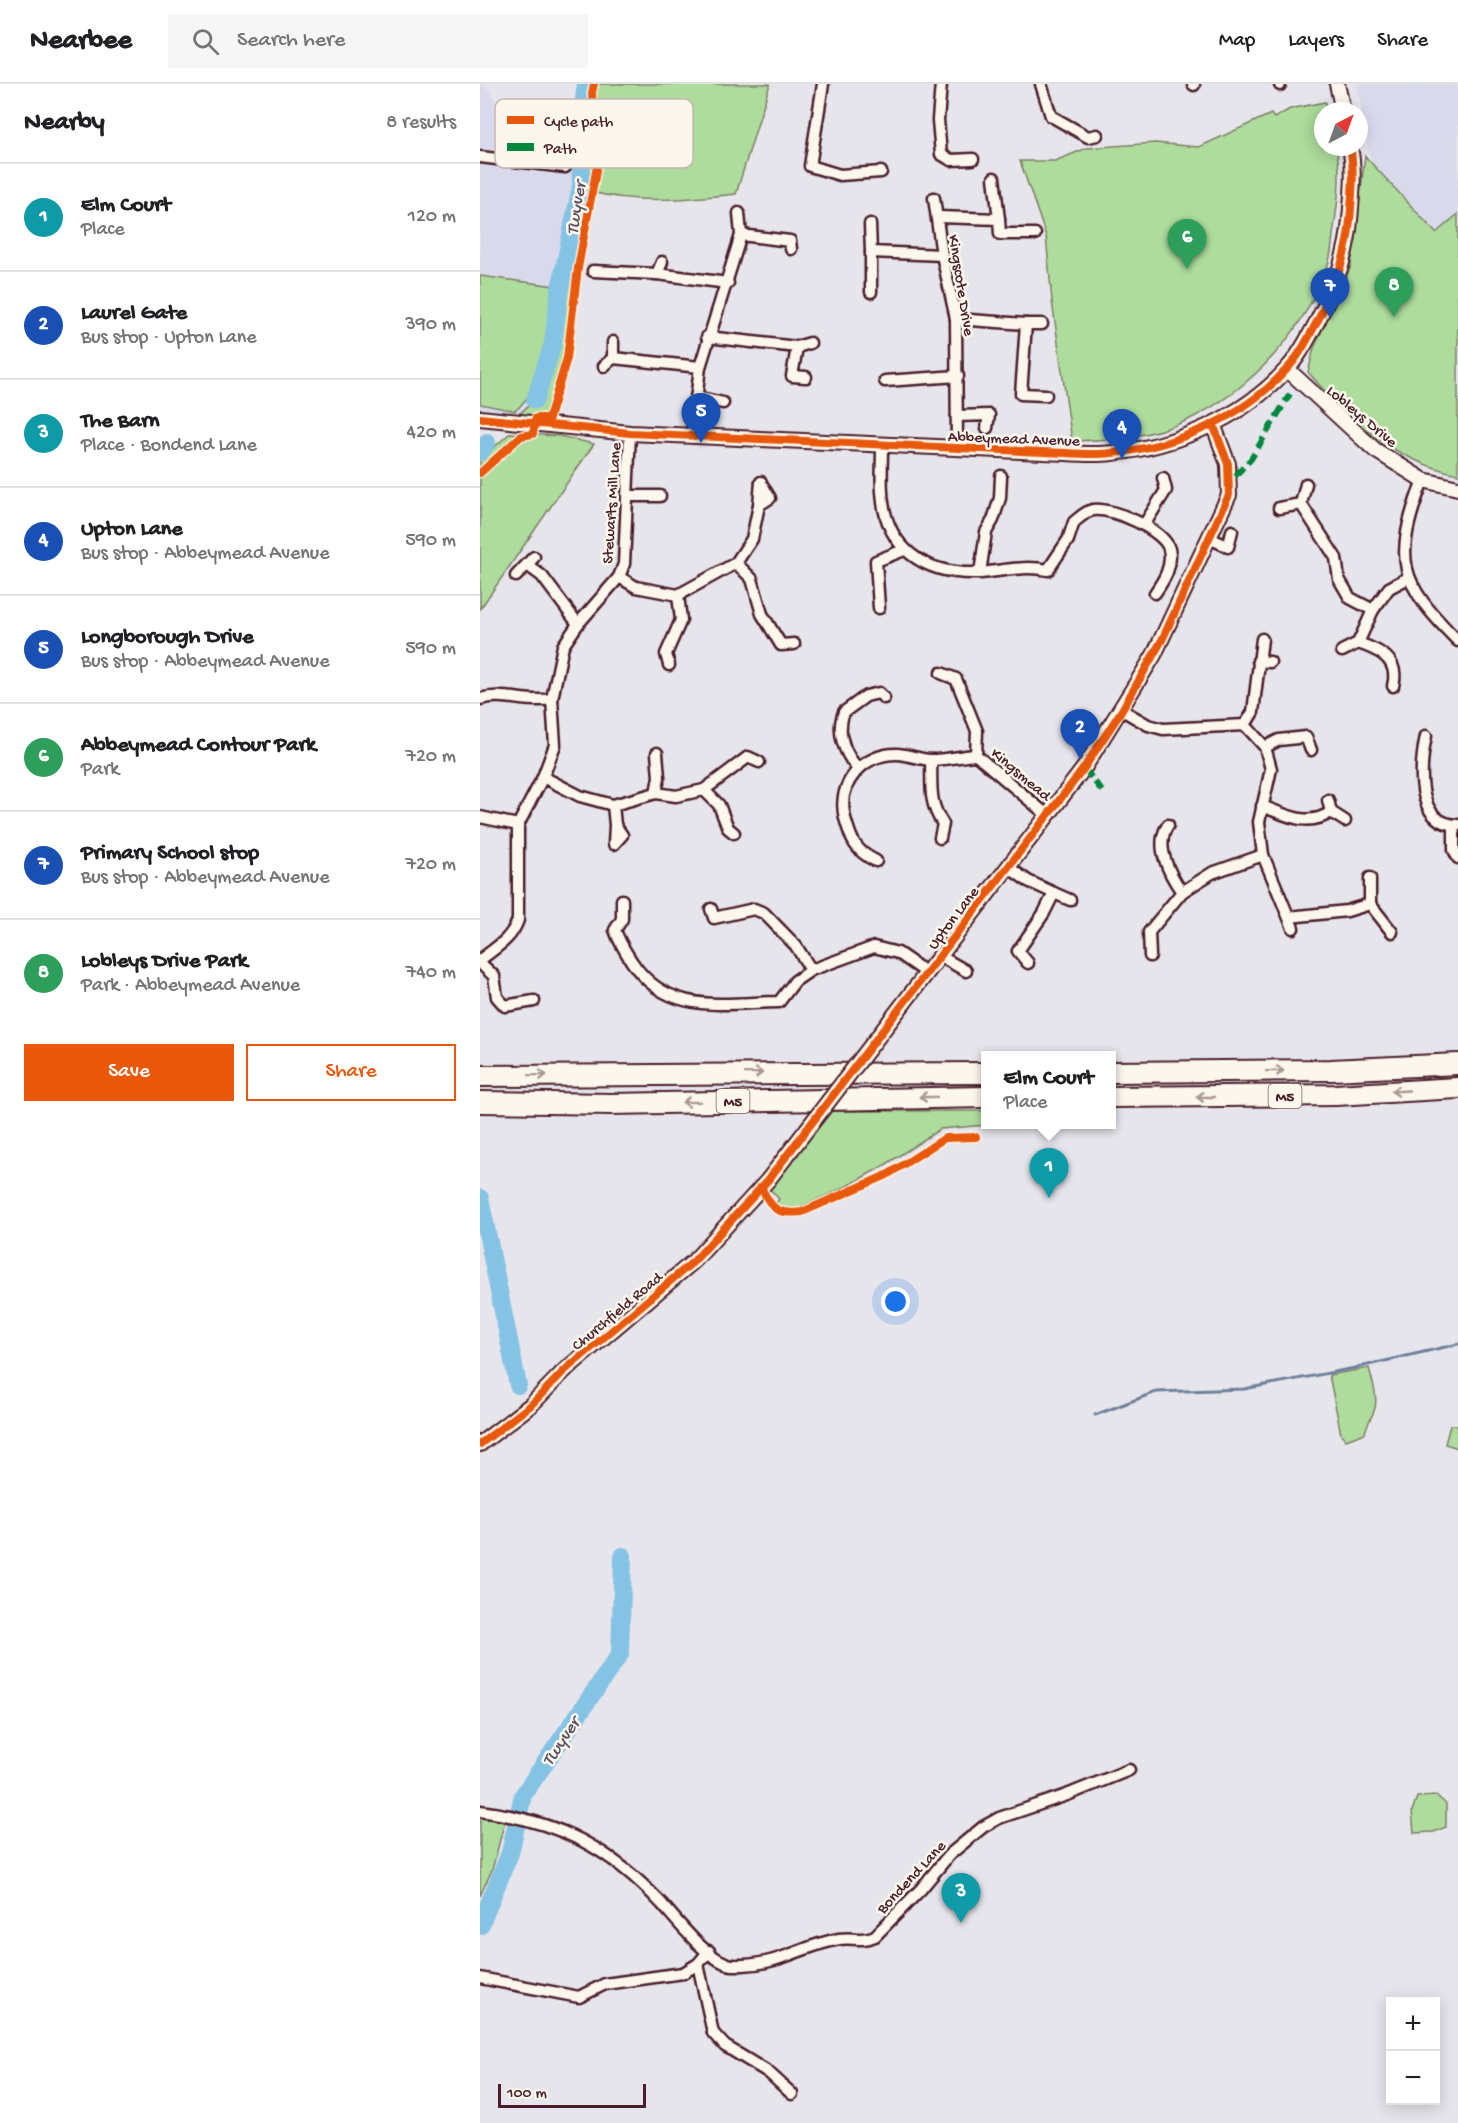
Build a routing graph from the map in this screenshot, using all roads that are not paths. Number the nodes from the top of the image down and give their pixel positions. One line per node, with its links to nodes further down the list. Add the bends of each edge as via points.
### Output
1 (823, 84): 11 (street, via 807,170 840,175)
2 (941, 84): 10 (street, via 936,157)
3 (1041, 84): 6 (street, via 1051,118 1088,137)
4 (1337, 84): 5 (street)
5 (1341, 102)
6 (1098, 135)
7 (1351, 156): 38 (street, Abbeymead Avenue, via 1353,176 1342,266 1327,304)
8 (480, 157): 9 (street)
9 (495, 159)
10 (974, 159)
11 (881, 172)
12 (994, 178): 16 (street)
13 (934, 198): 15 (street, Kingscote Drive)
14 (739, 213): 19 (street)
15 (938, 217): 16 (street); 22 (street, Kingscote Drive)
16 (999, 219): 18 (street, via 1000,234)
17 (870, 224): 21 (street)
18 (1035, 234)
19 (741, 235): 20 (street, via 790,241); 26 (street)
20 (791, 249)
21 (871, 252): 22 (street); 27 (street)
22 (942, 255): 28 (street, Kingscote Drive)
23 (662, 262): 25 (street)
24 (593, 271): 25 (street, via 614,277)
25 (657, 274): 26 (street)
26 (728, 284): 31 (street)
27 (871, 292)
28 (956, 319): 29 (street); 39 (street, Kingscote Drive)
29 (1026, 324): 30 (street); 42 (street, via 1021,394)
30 (1042, 324)
31 (707, 337): 34 (street); 37 (street)
32 (613, 342): 35 (street)
33 (810, 343): 34 (street)
34 (798, 347): 40 (street, via 792,376)
35 (613, 358): 36 (street); 37 (street)
36 (604, 366)
37 (700, 367): 43 (street)
38 (1287, 369): 47 (street, Abbeymead Avenue); 55 (street, Lobleys Drive, via 1375,450)
39 (958, 376): 41 (street); 45 (street, Kingscote Drive)
40 (806, 377)
41 (885, 381)
42 (1046, 395)
43 (696, 397): 44 (street); 50 (street)
44 (718, 406)
45 (957, 416): 48 (street, via 989,415); 52 (street, Kingscote Drive)
46 (480, 418): 49 (street, Abbeymead Avenue)
47 (1213, 424): 52 (street, Abbeymead Avenue, via 1139,450 1110,454); 65 (street, Upton Lane, via 1228,464 1229,495)
48 (987, 428)
49 (630, 433): 50 (street, Abbeymead Avenue); 59 (street, Stewarts Mill Lane)
50 (694, 437): 51 (street, Abbeymead Avenue)
51 (882, 446): 52 (street, Abbeymead Avenue); 67 (street, via 882,494 889,524)
52 (957, 449)
53 (1001, 476): 70 (street, via 1000,498 986,532)
54 (1163, 478): 63 (street, via 1166,490)
55 (1423, 480): 58 (street, Lobleys Drive); 73 (street, via 1404,545)
56 (761, 482): 69 (street, via 752,539)
57 (1306, 484): 61 (street)
58 (1458, 488)
59 (629, 496): 60 (street); 72 (street, Stewarts Mill Lane, via 624,564)
60 (660, 496)
61 (1301, 504): 62 (street); 77 (street, via 1332,552 1339,579 1350,598)
62 (1279, 508)
63 (1144, 525): 70 (street, via 1111,511 1093,510 1074,522 1068,540 1048,570 1029,566); 74 (street, via 1165,539 1170,556 1169,567)
64 (1232, 531): 66 (street)
65 (1210, 538): 66 (street); 92 (street, Upton Lane, via 1162,640)
66 (1228, 547): 68 (street)
67 (904, 550): 70 (street, via 928,566); 76 (street, via 876,561)
68 (1233, 558)
69 (736, 563): 75 (street); 82 (street, via 752,579 762,614 781,645)
70 (980, 573)
71 (516, 576): 78 (street, via 531,561)
72 (619, 577): 75 (street, via 636,587); 78 (street, Stewarts Mill Lane)
73 (1408, 578): 77 (street, via 1389,588); 80 (street, via 1431,614)
74 (1155, 593)
75 (678, 595): 86 (street, via 681,620 666,654)
76 (879, 608)
77 (1373, 610): 81 (street)
78 (578, 624): 91 (street, Stewarts Mill Lane, via 563,646)
79 (1262, 639): 84 (street)
80 (1458, 641)
81 (1358, 643): 83 (street); 88 (street, via 1381,651 1389,660)
82 (794, 645)
83 (1342, 651)
84 (1258, 661): 85 (street); 93 (street, via 1252,712)
85 (1270, 662)
86 (669, 665)
87 (941, 674): 100 (street, Kingsmead, via 960,675 978,731)
88 (1394, 681)
89 (884, 698): 103 (street, via 879,693 866,696 844,712 843,746)
90 (480, 699): 91 (street)
91 (552, 699): 104 (street, Stewarts Mill Lane, via 555,746)
92 (1122, 711): 93 (street, via 1162,729); 111 (street, Upton Lane)
93 (1245, 725): 95 (street)
94 (1425, 736): 98 (street)
95 (1265, 747): 97 (street, via 1279,740 1309,737); 109 (street, via 1271,769)
96 (1411, 749): 98 (street)
97 (1311, 750)
98 (1423, 751): 117 (street, via 1423,789 1428,809 1441,821)
99 (657, 753): 106 (street)
100 (976, 755): 101 (street, Kingsmead); 111 (street, Kingsmead)
101 (932, 760): 103 (street, Kingsmead, via 888,755); 119 (street, via 934,811 948,822)
102 (759, 762): 105 (street, via 748,757)
103 (858, 768): 122 (street, via 845,788 843,803 861,859)
104 (543, 777): 108 (street, via 580,796); 114 (street, Stewarts Mill Lane)
105 (704, 790): 106 (street, via 676,796); 118 (street, via 719,805)
106 (656, 793): 108 (street)
107 (1329, 800): 110 (street)
108 (614, 805): 115 (street)
109 (1262, 806): 110 (street, via 1303,821 1321,819); 120 (street, via 1258,822)
110 (1331, 812): 113 (street)
111 (1047, 815): 123 (street, Upton Lane)
112 (480, 817): 114 (street)
113 (1345, 821)
114 (518, 825): 136 (street, Stewarts Mill Lane, via 518,920 507,940)
115 (615, 825)
116 (1168, 825): 125 (street, via 1161,840 1171,875)
117 (1456, 825): 121 (street, via 1454,850)
118 (728, 831)
119 (940, 838)
120 (1263, 855): 125 (street, via 1212,873); 130 (street)
121 (1458, 858)
122 (876, 861)
123 (1008, 867): 126 (street, via 1028,882); 134 (street, Upton Lane)
124 (1370, 878): 129 (street)
125 (1182, 892): 135 (street, via 1143,931)
126 (1054, 893): 128 (street); 137 (street, via 1044,913 1012,953)
127 (622, 900): 138 (street, via 622,919 615,930 619,943 652,987 682,1000 780,1002 795,981)
128 (1070, 900)
129 (1370, 904): 130 (street, via 1347,911); 133 (street)
130 (1288, 917): 132 (street)
131 (714, 918): 138 (street, via 767,909)
132 (1293, 928)
133 (1392, 932)
134 (940, 956): 139 (street); 140 (street, Upton Lane)
135 (1150, 956)
136 (480, 962): 141 (street, Stewarts Mill Lane, via 494,976 497,997 506,1006)
137 (1028, 963)
138 (811, 970): 140 (street, via 874,947 898,953)
139 (966, 971)
140 (927, 973): 150 (street, Upton Lane, bridge)
141 (534, 1001)
142 (1458, 1064): 144 (highway, M5, one-way to 142, via 1331,1070)
143 (981, 1072): 145 (highway, M5, one-way to 143)
144 (1116, 1072)
145 (480, 1076)
146 (1458, 1088): 148 (highway, M5, one-way to 148, via 1336,1095)
147 (981, 1097): 149 (highway, M5, one-way to 149, via 610,1104)
148 (1116, 1097)
149 (480, 1102)
150 (764, 1184): 151 (street, Churchfield Road, via 687,1268 564,1371 531,1405)
151 (480, 1444)
152 (1129, 1770): 154 (street, Bondend Lane, via 983,1827 949,1855 921,1889 875,1936 866,1940 840,1939 764,1965 724,1963)
153 (480, 1811): 154 (street, Bondend Lane, via 506,1814 565,1832 612,1857 636,1876)
154 (709, 1951): 155 (street)
155 (698, 1964): 156 (street, via 665,1977 605,1984 579,1997); 157 (street, via 713,2033)
156 (480, 1978)
157 (792, 2094)

